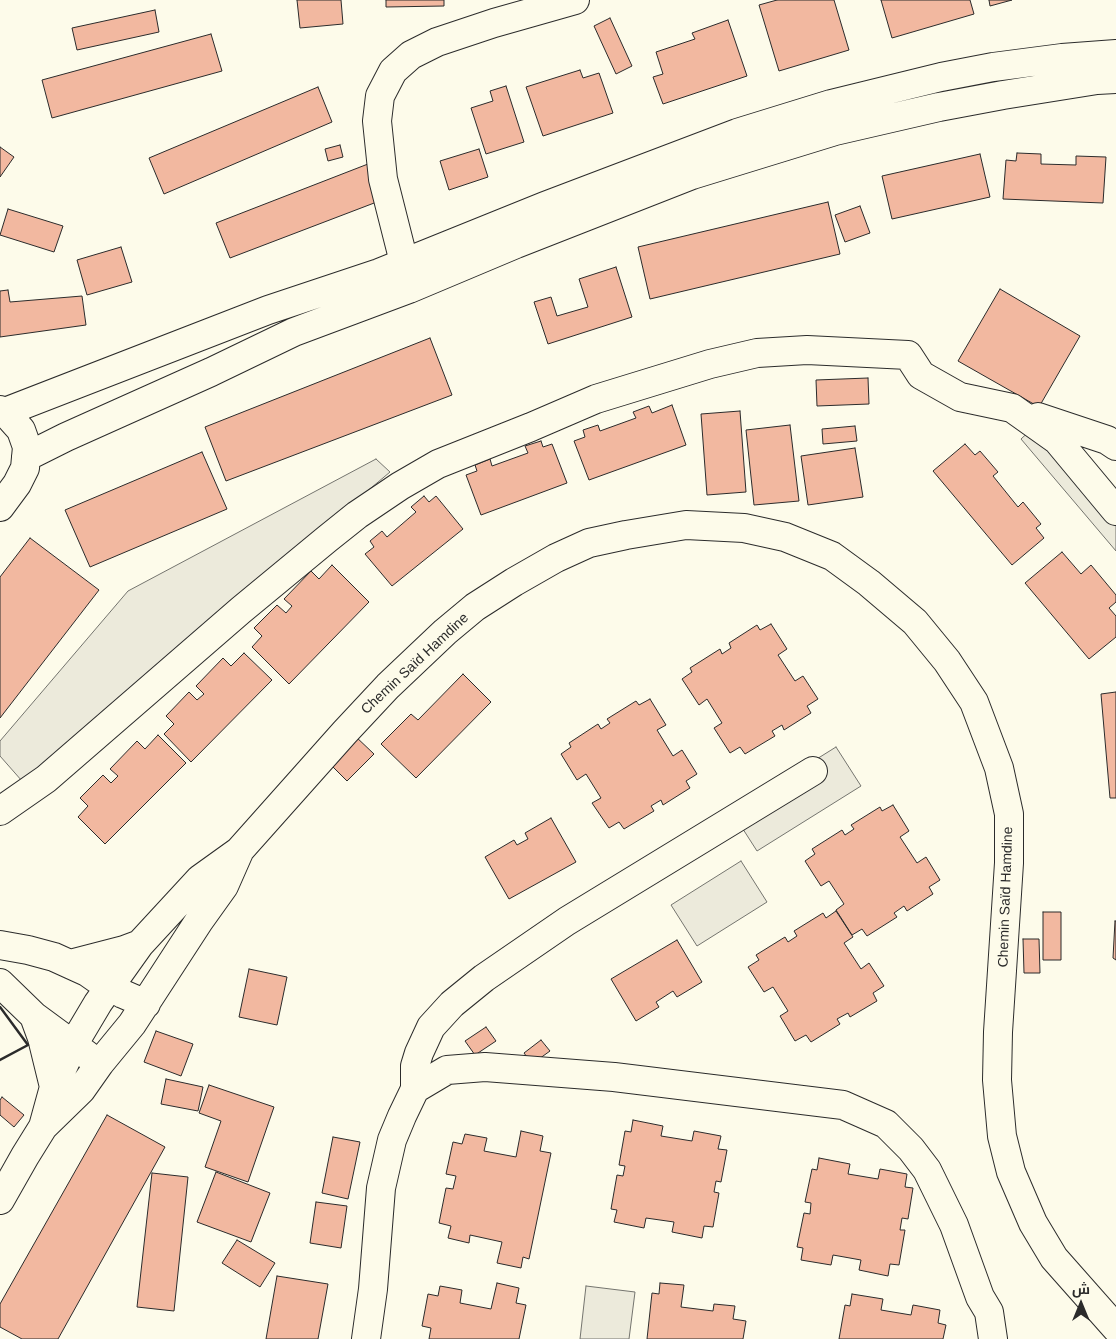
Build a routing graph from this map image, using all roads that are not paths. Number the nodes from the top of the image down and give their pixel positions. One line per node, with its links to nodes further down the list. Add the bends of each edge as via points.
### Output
1 (576, 0): 4 (main road, via 437,42 411,55 393,71 380,96 377,121 383,179)
2 (1116, 54): 4 (main road, via 993,67 831,104 700,146)
3 (1116, 79): 8 (main road, via 1003,95 835,131 692,175 294,332)
4 (404, 262): 6 (main road)
5 (1012, 408): 7 (main road, via 1107,440); 11 (main road, via 1057,440); 13 (main road, via 960,397 921,375 908,355 807,350 757,353 596,399 438,464 357,514 46,779)
6 (2, 411): 8 (main road, via 21,430 27,447)
7 (1116, 446)
8 (26, 457): 9 (main road, via 25,468)
9 (9, 491): 10 (main road)
10 (0, 507)
11 (1116, 511)
12 (813, 771): 25 (main road, via 567,921 484,978 452,1004 431,1027 415,1066)
13 (0, 811)
14 (239, 851): 15 (main road, via 200,879); 20 (main road, via 224,886); 28 (main road, Chemin Saïd Hamdine, via 375,699 445,632 483,602 556,558 589,543 686,525 744,528 785,537 832,556 870,583 915,622 947,661 974,702 999,768 1009,814 998,1032 997,1080 1002,1136 1011,1172 1033,1223 1054,1258)
15 (140, 944): 17 (main road); 19 (main road)
16 (0, 945): 17 (main road, via 36,952)
17 (70, 964): 19 (main road)
18 (0, 983): 21 (main road)
19 (109, 987): 20 (main road); 22 (main road)
20 (146, 1004): 23 (main road)
21 (34, 1016): 22 (main road); 24 (main road)
22 (72, 1045): 23 (main road); 24 (main road)
23 (100, 1063): 26 (main road, via 81,1090)
24 (54, 1086): 26 (main road)
25 (415, 1089): 29 (main road, via 392,1140 381,1188); 30 (main road, via 447,1070 485,1067 614,1078 843,1105 886,1124 926,1170 954,1225 988,1312)
26 (43, 1127): 27 (main road)
27 (0, 1200)
28 (1116, 1328)
29 (366, 1339)
30 (994, 1339)

